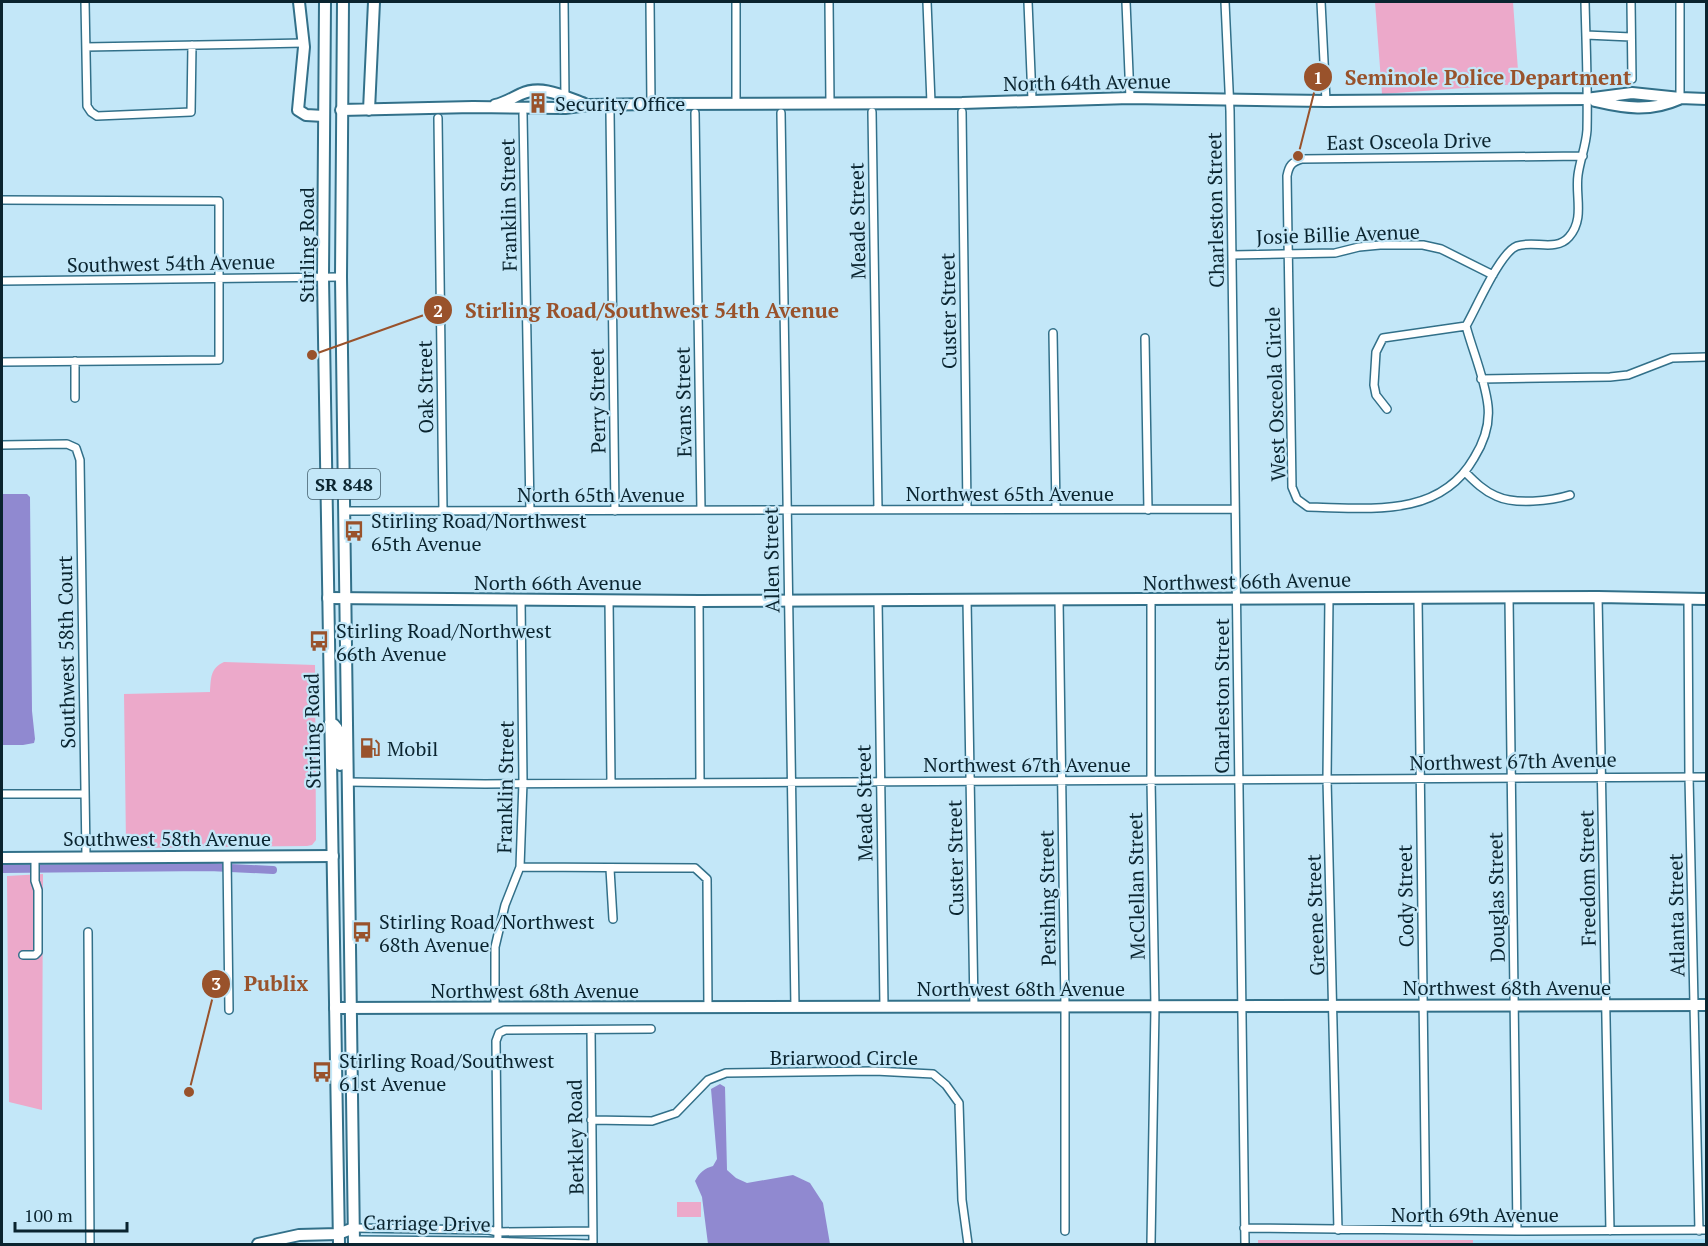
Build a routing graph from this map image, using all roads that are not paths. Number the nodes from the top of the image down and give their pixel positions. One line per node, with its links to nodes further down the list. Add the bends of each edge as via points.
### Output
1 (85, 2): 22 (street)
2 (299, 2): 20 (street)
3 (325, 2): 45 (street, Stirling Road / SR 848)
4 (343, 2): 37 (street, Stirling Road / SR 848)
5 (374, 2): 38 (street)
6 (564, 2): 30 (street)
7 (650, 2): 33 (street)
8 (736, 2): 34 (street)
9 (829, 2): 31 (street)
10 (927, 2): 32 (street)
11 (1028, 2): 26 (street)
12 (1125, 2): 24 (street)
13 (1225, 2): 35 (street, Charleston Street)
14 (1321, 2): 29 (street)
15 (1585, 2): 18 (street)
16 (1631, 2): 19 (street)
17 (1680, 2): 25 (street)
18 (1586, 35): 19 (street); 27 (street)
19 (1631, 37): 23 (street)
20 (304, 43): 21 (street); 45 (street, via 299,112)
21 (192, 45): 22 (street); 22 (street, via 191,112 97,116 87,106)
22 (86, 47)
23 (1632, 78)
24 (1130, 98): 26 (street, North 64th Avenue); 35 (street, North 64th Avenue)
25 (1680, 98): 27 (street, North 64th Avenue, via 1632,93); 28 (street, North 64th Avenue)
26 (1032, 99): 32 (street, North 64th Avenue)
27 (1586, 99): 29 (street, North 64th Avenue); 47 (street)
28 (1707, 99)
29 (1326, 101): 35 (street, North 64th Avenue)
30 (565, 103): 33 (street, North 64th Avenue); 36 (street, North 64th Avenue); 36 (street, North 64th Avenue, via 555,92 534,91)
31 (830, 103): 32 (street, North 64th Avenue); 34 (street, North 64th Avenue)
32 (931, 103)
33 (651, 104): 34 (street, North 64th Avenue)
34 (736, 104)
35 (1230, 105): 51 (street, Charleston Street)
36 (480, 108): 38 (street, North 64th Avenue)
37 (341, 110): 38 (street, North 64th Avenue); 54 (street, Stirling Road / SR 848)
38 (369, 110)
39 (610, 112): 72 (street, Perry Street)
40 (781, 112): 74 (street, Allen Street)
41 (872, 112): 75 (street, Meade Street)
42 (962, 112): 69 (street, Custer Street)
43 (695, 113): 73 (street, Evans Street)
44 (523, 114): 79 (street, Franklin Street)
45 (324, 116): 53 (street, Stirling Road / SR 848)
46 (438, 118): 78 (street, Oak Street)
47 (1583, 156): 50 (street, East Osceola Drive, via 1302,159 1288,167); 52 (street, via 1578,175 1577,227 1557,245 1516,246)
48 (2, 193): 49 (street)
49 (2, 200): 55 (street, via 219,201)
50 (1288, 254): 51 (street, Josie Billie Avenue); 52 (street, Josie Billie Avenue, via 1424,245 1442,249); 67 (street, West Osceola Circle, via 1292,487 1298,499 1308,507 1395,508 1421,502)
51 (1232, 255): 71 (street, Charleston Street)
52 (1493, 275): 57 (street)
53 (323, 277): 54 (street, Southwest 54th Avenue); 55 (street, Southwest 54th Avenue); 81 (street, Stirling Road / SR 848)
54 (340, 277): 77 (street, Stirling Road / SR 848)
55 (218, 279): 56 (street, Southwest 54th Avenue); 61 (street, via 219,360)
56 (2, 281)
57 (1466, 326): 63 (street, West Osceola Circle); 65 (street, via 1383,338 1376,352 1374,385 1376,395)
58 (1053, 333): 70 (street)
59 (1145, 338): 76 (street)
60 (1707, 357): 63 (street, via 1672,358 1628,375 1610,377)
61 (75, 361): 62 (street); 64 (street)
62 (2, 362)
63 (1481, 379): 67 (street, West Osceola Circle, via 1488,424 1483,443)
64 (75, 398)
65 (1387, 409)
66 (2, 445): 115 (street, Southwest 58th Court, via 67,444 76,448 80,460)
67 (1466, 473): 68 (street, via 1497,497 1520,501 1554,500)
68 (1570, 495)
69 (967, 509): 70 (street, Northwest 65th Avenue); 75 (street, Northwest 65th Avenue)
70 (1056, 509): 76 (street, Northwest 65th Avenue)
71 (1234, 509): 76 (street, Northwest 65th Avenue); 86 (street, Charleston Street)
72 (615, 510): 73 (street, North 65th Avenue); 79 (street, North 65th Avenue)
73 (701, 510): 74 (street, North 65th Avenue)
74 (787, 510): 75 (street, Northwest 65th Avenue); 91 (street, Allen Street)
75 (878, 510)
76 (1148, 510)
77 (344, 511): 78 (street, North 65th Avenue); 82 (street, Stirling Road / SR 848)
78 (443, 511): 79 (street, North 65th Avenue)
79 (530, 511)
80 (1598, 597): 85 (street, Northwest 66th Avenue); 87 (street, Northwest 66th Avenue); 98 (street, Freedom Street)
81 (328, 598): 82 (street, North 66th Avenue); 97 (street, Stirling Road / SR 848)
82 (345, 598): 89 (street, North 66th Avenue); 111 (street, Stirling Road / SR 848)
83 (1329, 598): 84 (street, Northwest 66th Avenue); 86 (street, Northwest 66th Avenue); 102 (street, Greene Street)
84 (1418, 598): 85 (street, Northwest 66th Avenue); 103 (street, Cody Street)
85 (1509, 598): 101 (street, Douglas Street)
86 (1237, 599): 95 (street, Northwest 66th Avenue); 106 (street, Charleston Street)
87 (1689, 599): 88 (street, Northwest 66th Avenue); 99 (street, Atlanta Street)
88 (1707, 599)
89 (521, 600): 90 (street, North 66th Avenue); 112 (street, Franklin Street)
90 (609, 600): 96 (street, North 66th Avenue); 113 (street)
91 (788, 600): 92 (street, Northwest 66th Avenue); 96 (street, North 66th Avenue); 108 (street, Allen Street)
92 (878, 600): 93 (street, Northwest 66th Avenue); 109 (street, Meade Street)
93 (968, 600): 94 (street, Northwest 66th Avenue); 110 (street, Custer Street)
94 (1059, 600): 95 (street, Northwest 66th Avenue); 104 (street, Pershing Street)
95 (1151, 600): 105 (street, McClellan Street)
96 (699, 601): 107 (street)
97 (330, 722): 116 (street, via 340,731 341,788); 119 (street, Stirling Road / SR 848)
98 (1601, 777): 99 (street, Northwest 67th Avenue); 101 (street, Northwest 67th Avenue); 127 (street, Freedom Street)
99 (1689, 777): 100 (street, Northwest 67th Avenue); 128 (street, Atlanta Street)
100 (1707, 777)
101 (1511, 778): 103 (street, Northwest 67th Avenue); 134 (street, Douglas Street)
102 (1327, 779): 103 (street, Northwest 67th Avenue); 106 (street, Northwest 67th Avenue); 132 (street, Greene Street)
103 (1419, 779): 133 (street, Cody Street)
104 (1062, 780): 105 (street, Northwest 67th Avenue); 110 (street, Northwest 67th Avenue); 138 (street, Pershing Street)
105 (1151, 780): 106 (street, Northwest 67th Avenue); 139 (street, McClellan Street)
106 (1238, 780): 131 (street, Charleston Street)
107 (700, 781): 108 (street, Northwest 67th Avenue); 113 (street, Northwest 67th Avenue)
108 (790, 781): 109 (street, Northwest 67th Avenue); 136 (street, Allen Street)
109 (880, 781): 110 (street, Northwest 67th Avenue); 130 (street, Meade Street)
110 (970, 781): 137 (street, Custer Street)
111 (348, 782): 112 (street, Northwest 67th Avenue); 116 (street, Stirling Road / SR 848)
112 (523, 782): 113 (street, Northwest 67th Avenue); 122 (street, Franklin Street)
113 (611, 782)
114 (2, 794): 115 (street)
115 (85, 794): 117 (street, Southwest 58th Court)
116 (348, 798): 141 (street, Stirling Road / SR 848)
117 (86, 856): 118 (street, Southwest 58th Avenue); 121 (street, Southwest 58th Avenue)
118 (227, 856): 119 (street, Southwest 58th Avenue); 143 (street)
119 (333, 856): 140 (street, Stirling Road / SR 848)
120 (2, 858): 121 (street, Southwest 58th Avenue)
121 (35, 859): 126 (street, via 38,952)
122 (520, 867): 123 (street); 135 (street, Franklin Street, via 495,947)
123 (610, 869): 124 (street); 142 (street, via 694,868 707,879)
124 (613, 919)
125 (88, 932): 164 (street)
126 (23, 955)
127 (1606, 1005): 128 (street, Northwest 68th Avenue); 134 (street, Northwest 68th Avenue); 155 (street, Freedom Street)
128 (1695, 1005): 129 (street, Northwest 68th Avenue); 156 (street, Atlanta Street)
129 (1707, 1005)
130 (884, 1006): 136 (street, Northwest 68th Avenue); 137 (street, Northwest 68th Avenue)
131 (1241, 1006): 132 (street, Northwest 68th Avenue); 139 (street, Northwest 68th Avenue); 148 (street, Charleston Street)
132 (1334, 1006): 133 (street, Northwest 68th Avenue); 150 (street, Greene Street)
133 (1425, 1006): 134 (street, Northwest 68th Avenue); 151 (street, Cody Street)
134 (1515, 1006): 154 (street, Douglas Street)
135 (495, 1007): 141 (street, Northwest 68th Avenue); 142 (street, Northwest 68th Avenue)
136 (795, 1007): 142 (street, Northwest 68th Avenue)
137 (974, 1007): 138 (street, Northwest 68th Avenue)
138 (1065, 1007): 139 (street, Northwest 68th Avenue); 153 (street, Pershing Street)
139 (1155, 1007): 163 (street, McClellan Street)
140 (335, 1008): 141 (street, Northwest 68th Avenue); 158 (street, Stirling Road / SR 848)
141 (351, 1008): 147 (street, Stirling Road / SR 848)
142 (708, 1008)
143 (229, 1010)
144 (651, 1029): 145 (street)
145 (591, 1030): 146 (street, Berkley Road); 157 (street, via 505,1030 499,1034)
146 (591, 1120): 152 (street, Berkley Road); 166 (street, Briarwood Circle, via 652,1121 676,1113 708,1080 726,1073 933,1074 959,1103)
147 (354, 1228): 149 (street, Carriage Drive); 158 (street, Carriage Drive); 160 (street, Stirling Road / SR 848)
148 (1244, 1228): 150 (street, North 69th Avenue); 167 (street, Charleston Street)
149 (387, 1229): 157 (street, Carriage Drive); 159 (street)
150 (1338, 1230): 151 (street, North 69th Avenue)
151 (1426, 1230): 154 (street, North 69th Avenue)
152 (593, 1231): 157 (street, Carriage Drive); 162 (street, Berkley Road)
153 (1065, 1231)
154 (1517, 1231): 155 (street, North 69th Avenue)
155 (1610, 1231): 156 (street, North 69th Avenue)
156 (1703, 1231)
157 (498, 1232): 161 (street)
158 (338, 1239): 160 (street, Carriage Drive); 165 (street, via 299,1235)
159 (387, 1240): 160 (street, Carriage Drive); 161 (street, Carriage Drive)
160 (354, 1243)
161 (498, 1243): 162 (street, Carriage Drive)
162 (593, 1244)
163 (1151, 1244)
164 (90, 1245)
165 (258, 1245)
166 (968, 1245)
167 (1245, 1245)

